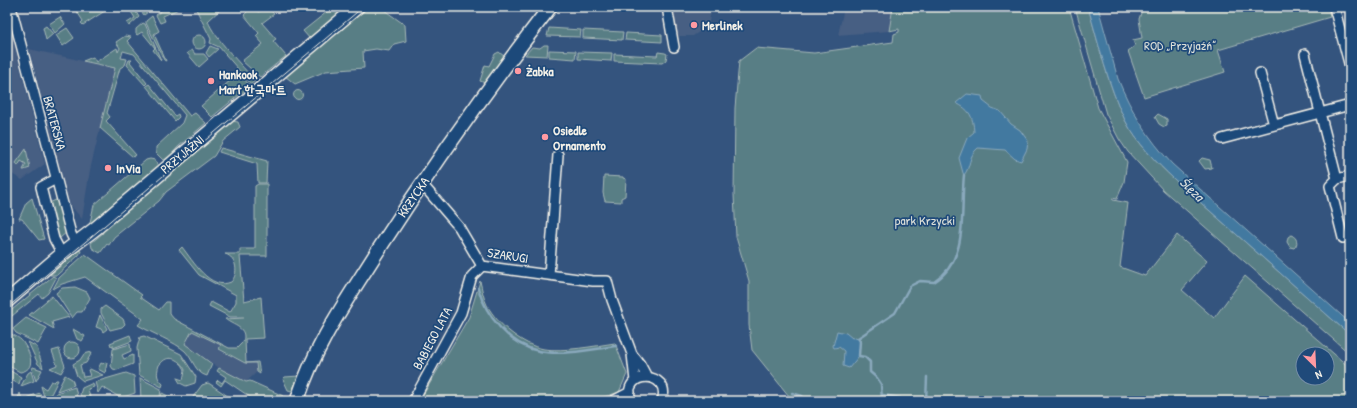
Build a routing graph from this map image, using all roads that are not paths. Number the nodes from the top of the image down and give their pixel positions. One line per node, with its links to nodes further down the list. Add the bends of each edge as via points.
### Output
1 (11, 7): 17 (street, BRATERSKA)
2 (357, 7): 22 (street, PRZYJAŹNI)
3 (550, 7): 18 (street, KRZYCKA)
4 (667, 7): 6 (street)
5 (1334, 7): 8 (street)
6 (674, 47)
7 (1304, 54): 11 (street)
8 (1350, 67)
9 (1260, 73): 12 (street)
10 (1350, 105): 11 (street)
11 (1320, 113): 12 (street); 16 (street)
12 (1274, 125): 13 (street)
13 (1222, 139)
14 (558, 156): 25 (street)
15 (1350, 176): 16 (street)
16 (1337, 178): 21 (street, via 1330,186 1343,238)
17 (56, 179): 19 (street, BRATERSKA); 20 (street, via 41,187)
18 (422, 184): 24 (street, SZARUGI, via 459,227); 31 (street, KRZYCKA, via 324,335 312,359)
19 (60, 195): 20 (street); 22 (street, BRATERSKA, via 72,239)
20 (44, 198): 23 (street, via 54,239)
21 (1350, 236)
22 (76, 244): 23 (street, PRZYJAŹNI)
23 (62, 254): 26 (street, PRZYJAŹNI)
24 (482, 266): 25 (street, SZARUGI); 32 (street, BABIEGO LATA, via 472,276 462,313)
25 (549, 275): 27 (street, SZARUGI, via 607,281)
26 (7, 301)
27 (632, 354): 28 (street); 29 (street)
28 (647, 377): 29 (street); 34 (street, via 661,384)
29 (636, 381): 30 (street)
30 (630, 396): 33 (street)
31 (297, 401)
32 (413, 401)
33 (613, 401)
34 (662, 401)

